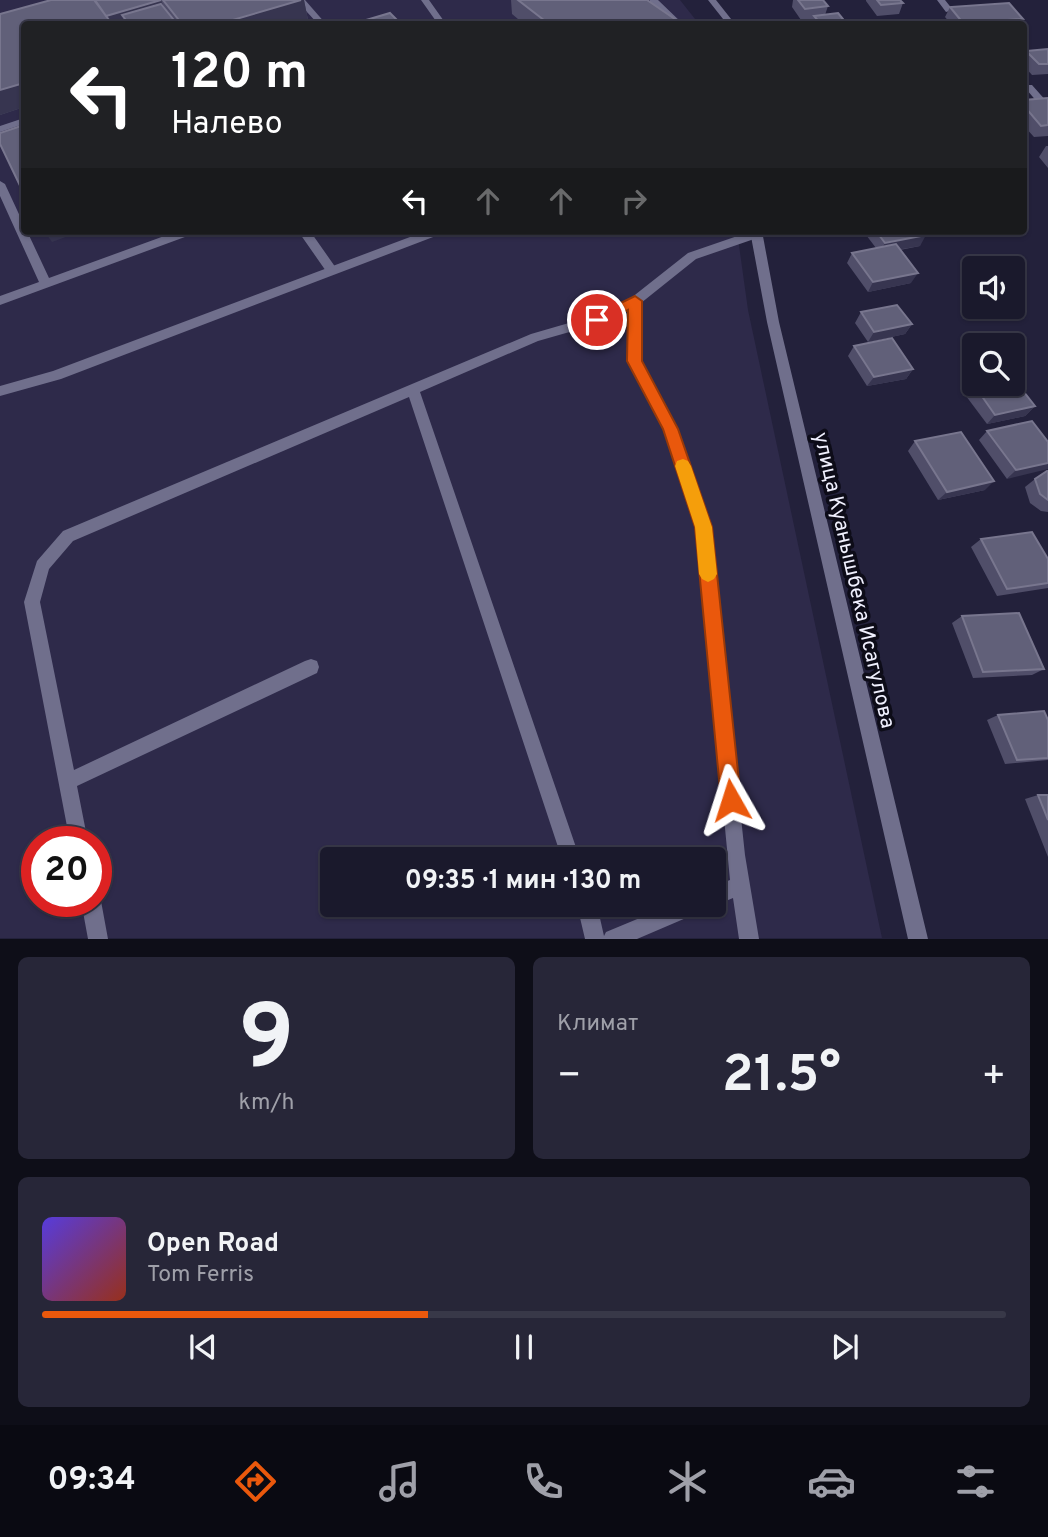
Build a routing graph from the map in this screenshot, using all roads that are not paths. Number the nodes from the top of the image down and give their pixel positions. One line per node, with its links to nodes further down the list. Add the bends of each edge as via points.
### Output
1 (300, 0): 7 (street)
2 (425, 0): 8 (street)
3 (654, 0): 9 (street)
4 (712, 0): 10 (street)
5 (941, 0): 6 (street)
6 (949, 9)
7 (319, 21)
8 (440, 21)
9 (675, 21)
10 (729, 21)
11 (1048, 86): 12 (street)
12 (1027, 88): 13 (street)
13 (1048, 109)
14 (21, 122): 15 (street)
15 (0, 129)
16 (0, 184): 17 (street)
17 (21, 230)
18 (23, 235): 25 (street)
19 (178, 235): 25 (street)
20 (307, 235): 24 (street)
21 (426, 235): 24 (street)
22 (748, 235): 27 (street, via 692,256)
23 (757, 235): 43 (street, улица Куанышбека Исагулова)
24 (332, 271): 29 (street, via 56,375)
25 (46, 284): 26 (street)
26 (0, 301)
27 (635, 301): 28 (street, via 597,320 535,337); 34 (street, via 634,361 670,429 704,527)
28 (413, 390): 31 (street, via 68,536 41,566 32,602); 33 (street)
29 (0, 391)
30 (312, 667): 31 (street)
31 (67, 782): 32 (street)
32 (76, 826)
33 (567, 847)
34 (741, 885): 35 (street); 42 (street)
35 (726, 891)
36 (94, 917): 39 (street)
37 (590, 917): 40 (street)
38 (664, 917): 41 (street)
39 (98, 939)
40 (595, 939)
41 (612, 939)
42 (749, 939)
43 (918, 939)

